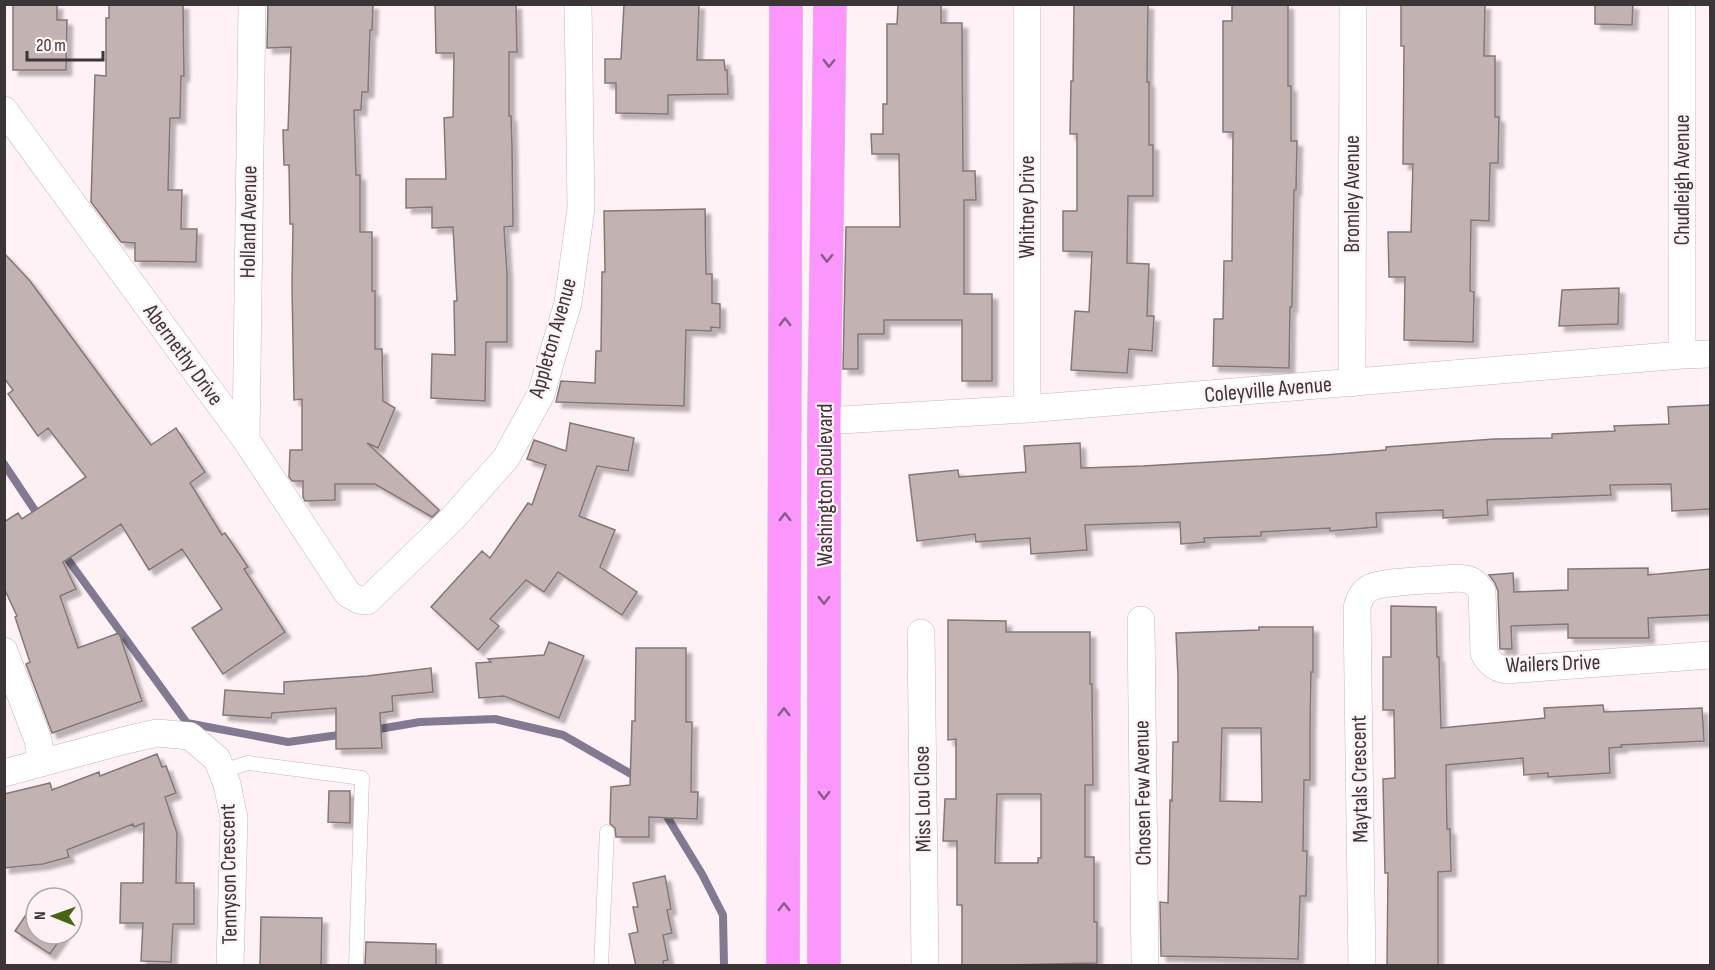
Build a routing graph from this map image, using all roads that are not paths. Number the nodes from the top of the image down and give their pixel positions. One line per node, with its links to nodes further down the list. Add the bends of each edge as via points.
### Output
1 (252, 4): 14 (street, Holland Avenue)
2 (578, 4): 16 (street, Appleton Avenue, via 581,208 568,303 541,394 506,458 453,518 368,601)
3 (786, 4): 28 (highway, Washington Boulevard, one-way to 3)
4 (830, 4): 13 (highway, Washington Boulevard, one-way to 13)
5 (1027, 4): 12 (street, Whitney Drive)
6 (1353, 4): 11 (street, Bromley Avenue)
7 (1682, 4): 10 (street, Chudleigh Avenue)
8 (4, 110): 14 (street, Abernethy Drive)
9 (1710, 354): 10 (street, Coleyville Avenue)
10 (1682, 355): 11 (street, Coleyville Avenue)
11 (1352, 383): 12 (street, Coleyville Avenue)
12 (1028, 409): 13 (street, Coleyville Avenue)
13 (824, 421): 29 (highway, Washington Boulevard, one-way to 29)
14 (246, 440): 16 (street, Abernethy Drive, via 348,594)
15 (1362, 594): 20 (street, Wailers Drive, via 1381,585 1469,579 1482,591 1484,653 1492,665 1506,670); 32 (street, Maytals Crescent, via 1357,608)
16 (359, 600)
17 (1141, 620): 31 (street, Chosen Few Avenue)
18 (921, 633): 30 (street, Miss Lou Close)
19 (4, 651): 21 (street, via 38,740)
20 (1710, 655)
21 (42, 763): 22 (street, Tennyson Crescent, via 157,733 190,736 217,759); 23 (street, Tennyson Crescent)
22 (222, 771): 25 (street, Tennyson Crescent, via 234,818); 26 (lane, via 248,763 362,778)
23 (4, 773)
24 (607, 832): 27 (lane)
25 (230, 966)
26 (356, 966)
27 (601, 966)
28 (783, 966)
29 (824, 966)
30 (925, 966)
31 (1145, 966)
32 (1362, 966)

